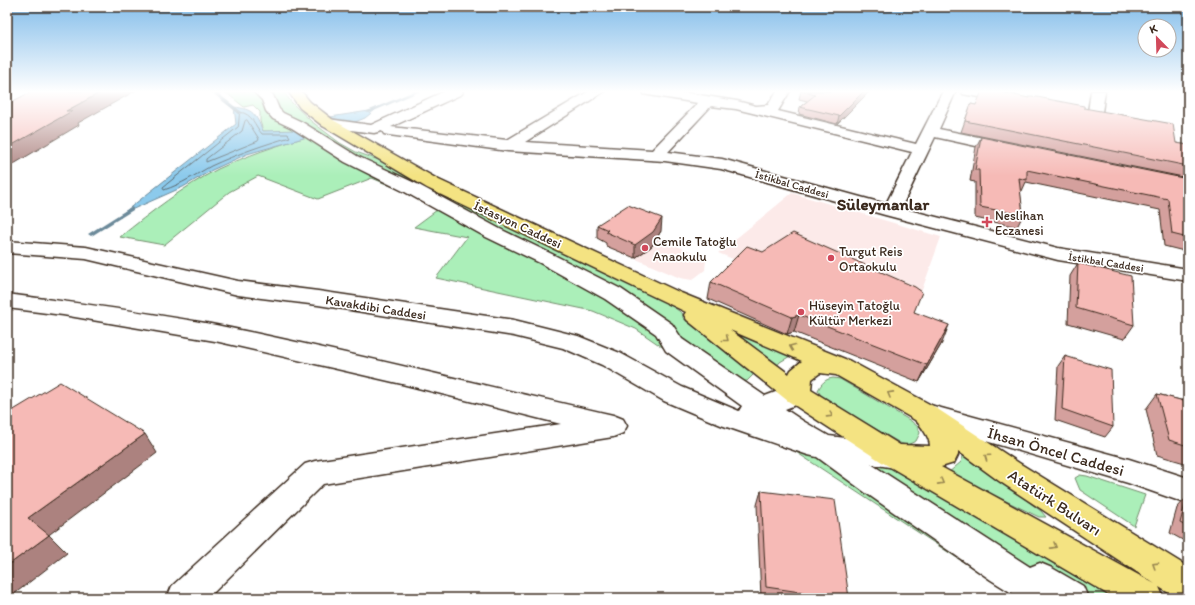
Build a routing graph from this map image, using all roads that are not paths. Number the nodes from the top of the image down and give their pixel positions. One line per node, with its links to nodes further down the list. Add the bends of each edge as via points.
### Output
1 (283, 119): 22 (street, via 297,124 351,159 613,294 664,329 674,345)
2 (322, 119): 8 (main road)
3 (401, 119): 10 (street)
4 (552, 119): 11 (street)
5 (690, 119): 14 (street)
6 (794, 119): 12 (street)
7 (936, 119): 9 (street)
8 (328, 123): 10 (street, İstikbal Caddesi); 10 (main road, İstasyon Caddesi, via 348,136)
9 (930, 132): 12 (street); 13 (street)
10 (374, 133): 11 (street, İstikbal Caddesi); 18 (main road, İstasyon Caddesi, via 433,184)
11 (508, 146): 14 (street, İstikbal Caddesi)
12 (922, 150): 15 (street)
13 (1024, 151)
14 (656, 155): 15 (street, İstikbal Caddesi, via 722,164)
15 (891, 211): 17 (street, İstikbal Caddesi, via 1058,254)
16 (7, 247): 24 (street, Kavakdibi Caddesi, via 86,253 238,288 514,328 570,342 611,359 673,394)
17 (1188, 275)
18 (673, 298): 20 (main road, İstasyon Caddesi, one-way to 18); 21 (main road, İstasyon Caddesi, one-way to 21)
19 (7, 301): 29 (street, via 215,333 613,426 315,473)
20 (841, 367): 21 (main road, Atatürk Bulvarı, via 816,364 807,369 800,376); 23 (main road, Atatürk Bulvarı, one-way to 20)
21 (797, 394): 22 (street); 26 (main road, Atatürk Bulvarı, one-way to 26)
22 (764, 408): 24 (street); 25 (street)
23 (924, 413): 26 (main road, Atatürk Bulvarı, via 944,439 944,454 929,458); 27 (street, İhsan Öncel Caddesi, via 1129,471); 28 (main road, Atatürk Bulvarı, one-way to 23, via 1008,472)
24 (730, 418): 25 (street, Kavakdibi Caddesi)
25 (832, 452): 26 (street, Kavakdibi Caddesi); 30 (street, via 1003,569); 31 (street)
26 (895, 456): 32 (main road, Atatürk Bulvarı, one-way to 32)
27 (1188, 491)
28 (1188, 586)
29 (184, 598)
30 (1051, 598)
31 (1071, 598)
32 (1147, 598)

